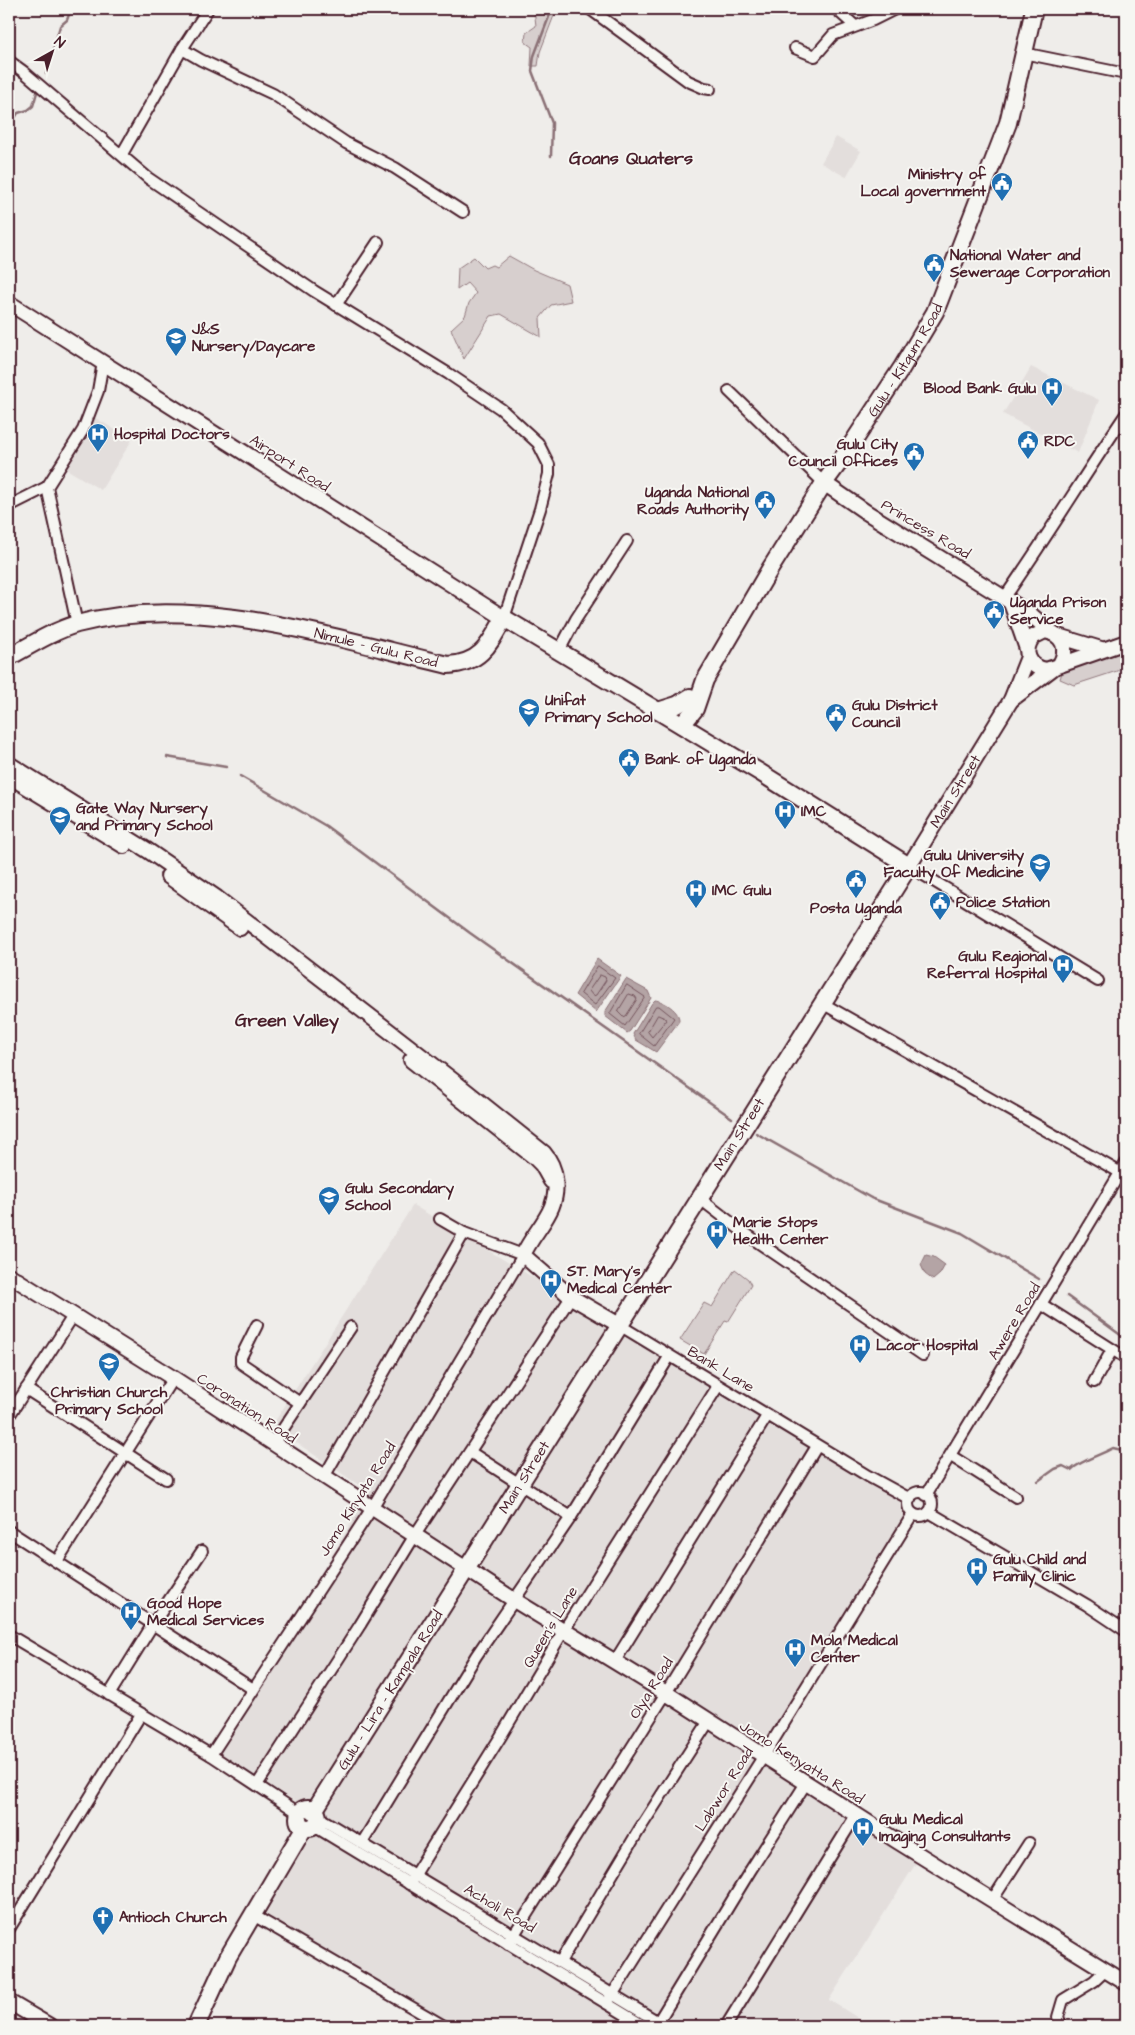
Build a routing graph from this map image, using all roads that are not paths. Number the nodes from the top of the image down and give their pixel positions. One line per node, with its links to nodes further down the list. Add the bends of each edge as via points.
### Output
1 (208, 9): 8 (street)
2 (590, 9): 12 (street, via 688,81)
3 (836, 9): 6 (street)
4 (895, 9): 6 (street)
5 (1034, 9): 9 (main road, Gulu - Kitgum Road)
6 (855, 26): 7 (street, via 833,34 815,56)
7 (796, 48)
8 (182, 49): 13 (street); 14 (street, via 273,94 346,143 395,168)
9 (1023, 53): 11 (street); 21 (main road, Gulu - Kitgum Road, via 1008,124 934,312 901,369)
10 (9, 61): 13 (street)
11 (1126, 74)
12 (710, 89)
13 (122, 154): 17 (street, via 161,188)
14 (463, 212)
15 (378, 242): 17 (street)
16 (9, 303): 18 (street, Airport Road)
17 (336, 305): 26 (street, via 501,409 538,443 550,464 540,508)
18 (103, 362): 22 (street, via 93,408 84,430); 26 (street, Airport Road)
19 (729, 392): 21 (street)
20 (1126, 414): 25 (street)
21 (824, 483): 25 (street, Princess Road); 36 (main road, Gulu - Kitgum Road)
22 (47, 487): 23 (street); 27 (street)
23 (9, 506)
24 (627, 541): 31 (street)
25 (1008, 600): 28 (street, Princess Road); 32 (street)
26 (504, 618): 27 (main road, Nimule - Gulu Road, via 481,653 471,661 448,665 223,616 121,615); 31 (main road)
27 (77, 624): 33 (main road, Nimule - Gulu Road)
28 (1055, 634): 30 (street); 32 (street, via 1038,633 1028,642); 34 (street, via 1063,642 1065,650 1064,657)
29 (1126, 642): 30 (street)
30 (1101, 649): 34 (street)
31 (559, 650): 37 (main road)
32 (1027, 653): 34 (street, via 1035,666 1046,670); 35 (street)
33 (9, 657)
34 (1056, 666): 35 (street)
35 (1011, 700): 42 (street, Main Street)
36 (692, 703): 37 (main road); 38 (main road, Gulu - Kitgum Road); 39 (main road)
37 (658, 711): 38 (main road)
38 (679, 723): 39 (main road)
39 (698, 735): 42 (main road)
40 (9, 764): 43 (street, via 148,850 217,898)
41 (9, 776): 43 (street, via 143,858)
42 (908, 866): 44 (street); 45 (main road, Main Street)
43 (264, 940): 51 (street, via 542,1165 557,1190 551,1211)
44 (1098, 981)
45 (822, 1003): 47 (street); 48 (main road, Main Street)
46 (1126, 1163): 47 (street, Awere Road)
47 (1120, 1173): 54 (street, Awere Road)
48 (699, 1198): 57 (main road, Main Street); 60 (street, via 746,1234)
49 (440, 1219): 50 (street)
50 (464, 1233): 51 (street); 75 (street)
51 (523, 1255): 53 (street, Bank Lane); 81 (street, Jomo Kinyata Road)
52 (9, 1275): 55 (street, Coronation Road)
53 (571, 1297): 57 (street, Bank Lane); 72 (street)
54 (1041, 1304): 59 (street); 74 (street, Awere Road)
55 (73, 1316): 63 (street, Coronation Road); 66 (street)
56 (257, 1325): 67 (street, via 241,1363)
57 (620, 1326): 61 (street, Bank Lane); 77 (main road, Main Street)
58 (351, 1327): 67 (street)
59 (1112, 1350): 62 (street); 64 (street)
60 (923, 1355)
61 (669, 1356): 65 (street, Bank Lane); 84 (street)
62 (1126, 1358)
63 (173, 1378): 70 (street, Coronation Road); 73 (street)
64 (1094, 1382)
65 (718, 1386): 69 (street, Bank Lane); 92 (street, Queen's Lane)
66 (26, 1388): 68 (street); 73 (street)
67 (300, 1404): 70 (street)
68 (9, 1416)
69 (767, 1416): 71 (street, Bank Lane); 95 (street)
70 (272, 1444): 75 (street, Coronation Road)
71 (817, 1446): 80 (street, Bank Lane); 97 (street, Olya Road)
72 (470, 1452): 77 (street); 86 (street)
73 (124, 1453): 76 (street); 88 (street)
74 (951, 1456): 78 (street, Awere Road); 79 (street)
75 (324, 1477): 81 (street, Coronation Road)
76 (166, 1479)
77 (521, 1484): 84 (street); 89 (main road, Main Street)
78 (926, 1495): 80 (street, via 916,1493); 82 (street, via 932,1504)
79 (1016, 1497)
80 (910, 1499): 83 (street, via 909,1507)
81 (372, 1508): 86 (street, Coronation Road); 96 (street, Jomo Kinyata Road)
82 (929, 1512): 83 (street, via 921,1516); 93 (street)
83 (913, 1514): 102 (street, Labwor Road)
84 (571, 1516): 90 (street)
85 (9, 1531): 88 (street)
86 (415, 1536): 89 (street, Coronation Road); 104 (street)
87 (202, 1551): 91 (street)
88 (57, 1561): 91 (street)
89 (467, 1569): 90 (street, Coronation Road); 106 (main road, Gulu - Lira - Kampala Road)
90 (514, 1600): 92 (street, Coronation Road); 107 (street, via 476,1656)
91 (153, 1624): 96 (street); 98 (street)
92 (564, 1630): 95 (street, Jomo Kenyatta Road); 109 (street, Queen's Lane)
93 (1126, 1631)
94 (9, 1635): 98 (street)
95 (615, 1662): 97 (street, Jomo Kenyatta Road)
96 (253, 1689): 101 (street, Jomo Kinyata Road)
97 (666, 1694): 100 (street, Jomo Kenyatta Road); 114 (street, Olya Road)
98 (109, 1696): 99 (street)
99 (141, 1714): 101 (street); 113 (street)
100 (709, 1721): 102 (street, Jomo Kenyatta Road); 116 (street)
101 (211, 1755): 104 (street)
102 (763, 1756): 103 (street, Jomo Kenyatta Road); 119 (street, Labwor Road)
103 (806, 1783): 105 (street, Jomo Kenyatta Road); 122 (street, via 750,1871)
104 (257, 1785): 106 (street)
105 (856, 1815): 111 (street, Jomo Kenyatta Road); 127 (street)
106 (310, 1819): 107 (street, Acholi Road); 110 (street, Acholi Road); 112 (main road, Gulu - Lira - Kampala Road)
107 (362, 1843): 109 (street, Acholi Road)
108 (1029, 1843): 111 (street)
109 (414, 1874): 110 (street, Queen's Lane); 114 (street, Acholi Road)
110 (409, 1884): 115 (street, Acholi Road)
111 (992, 1899): 117 (street, Jomo Kenyatta Road)
112 (253, 1915): 124 (main road, Gulu - Lira - Kampala Road, via 228,1957); 125 (street)
113 (9, 1929)
114 (513, 1934): 115 (street, Olya Road); 116 (street, Acholi Road)
115 (508, 1944): 121 (street, Acholi Road)
116 (560, 1962): 119 (street, Acholi Road)
117 (1106, 1970): 118 (street, Jomo Kenyatta Road); 128 (street, via 1063,2000 1058,2017)
118 (1126, 1983)
119 (612, 1993): 121 (street, Labwor Road); 122 (street, Acholi Road)
120 (9, 2002): 123 (street)
121 (606, 2003): 126 (street, Acholi Road)
122 (662, 2024)
123 (50, 2026)
124 (196, 2026)
125 (444, 2026)
126 (644, 2026)
127 (726, 2026)
128 (1061, 2026)

